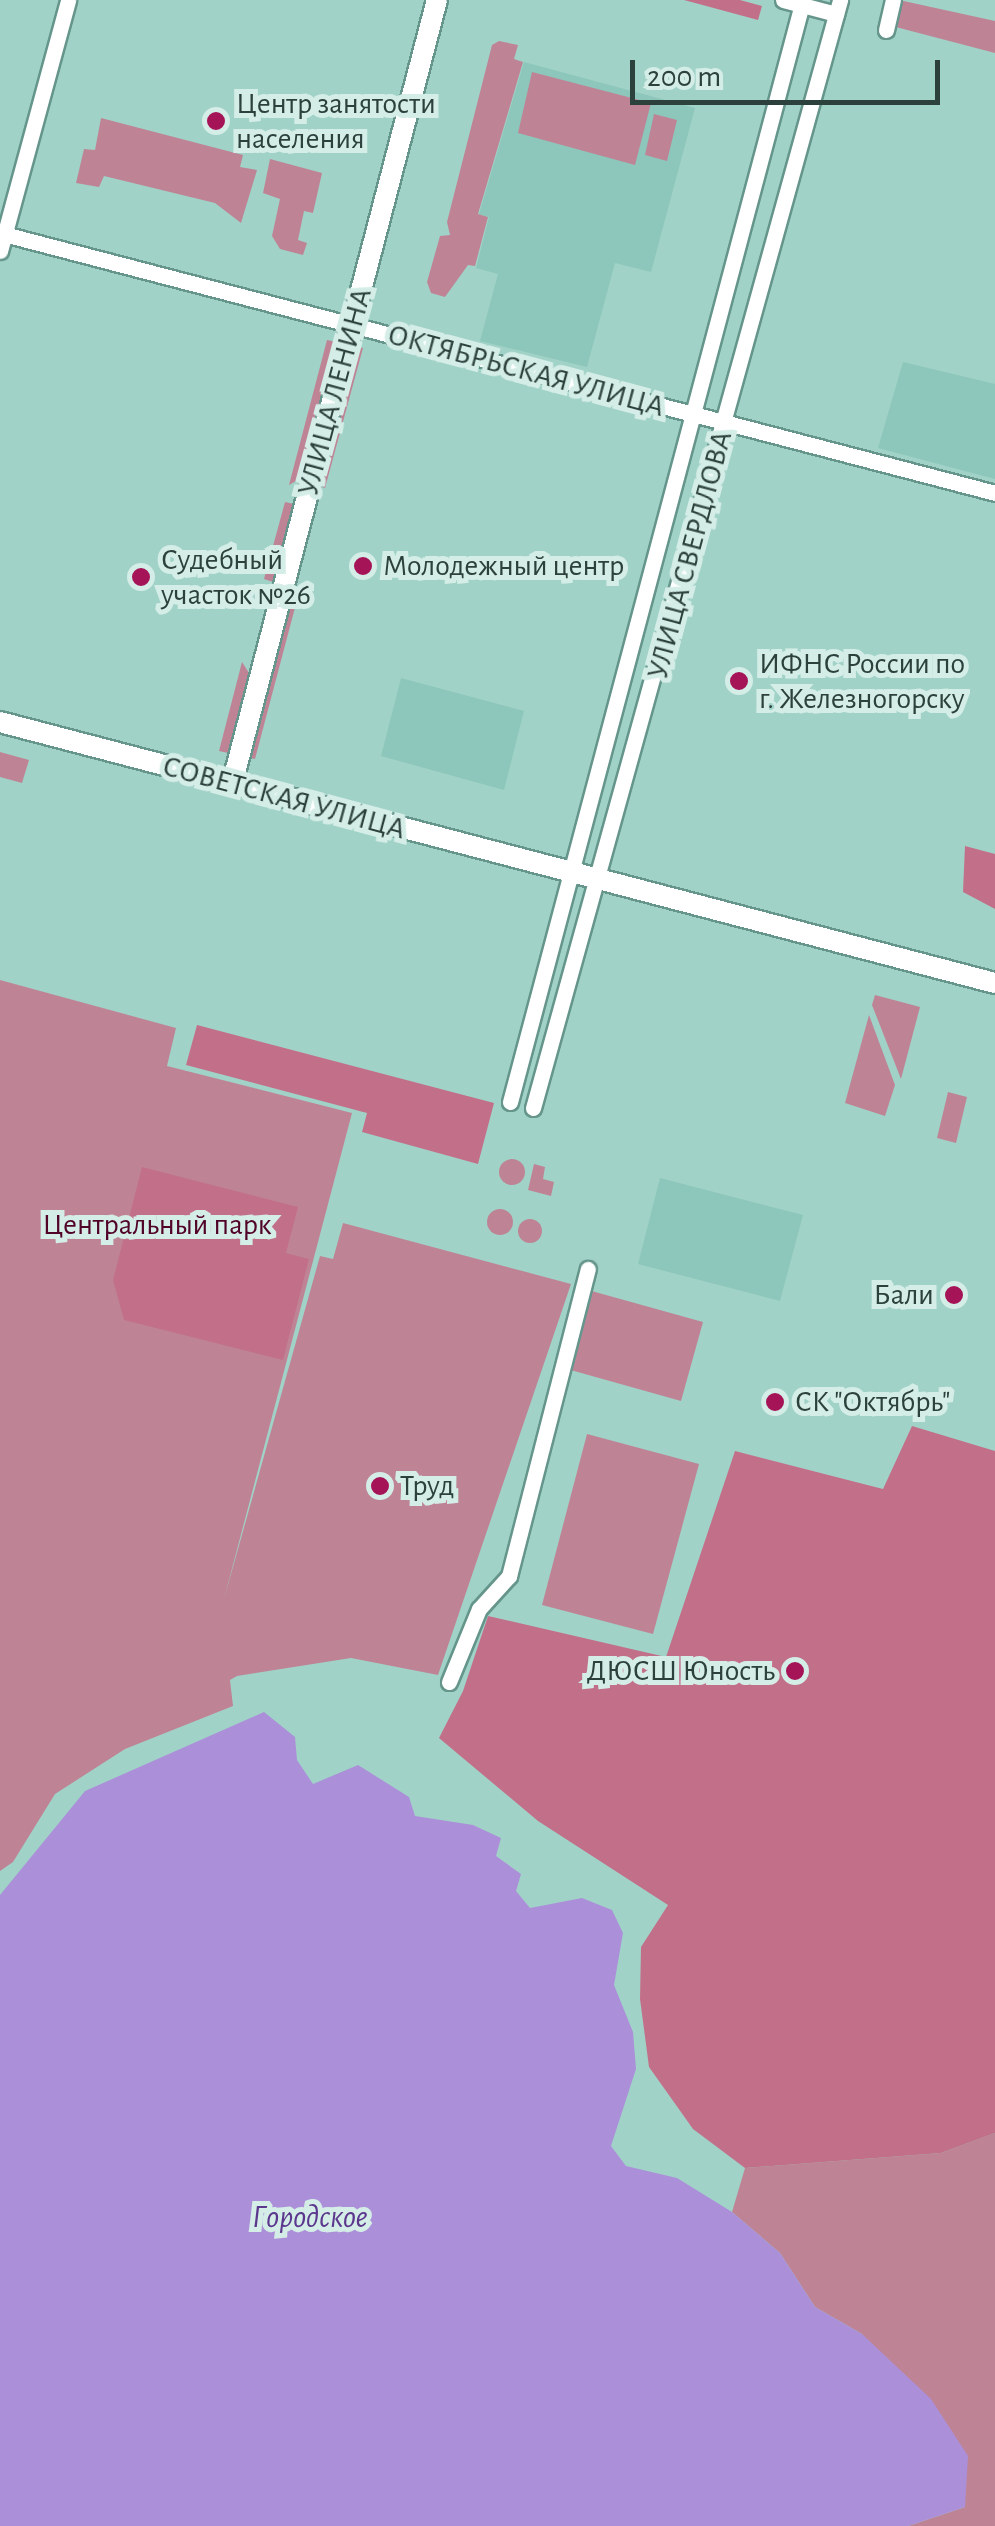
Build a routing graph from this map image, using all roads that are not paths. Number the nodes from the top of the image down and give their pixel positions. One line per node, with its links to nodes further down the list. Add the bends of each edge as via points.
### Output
1 (68, 0): 8 (street)
2 (437, 0): 10 (main road, УЛИЦА ЛЕНИНА)
3 (783, 0): 5 (street)
4 (893, 0): 7 (street)
5 (802, 2): 6 (street); 11 (street, УЛИЦА СВЕРДЛОВА)
6 (838, 7): 12 (street, УЛИЦА СВЕРДЛОВА)
7 (886, 30)
8 (2, 233): 9 (street); 10 (street, ОКТЯБРЬСКАЯ УЛИЦА)
9 (0, 251)
10 (353, 326): 11 (street, ОКТЯБРЬСКАЯ УЛИЦА); 15 (main road, УЛИЦА ЛЕНИНА)
11 (692, 415): 12 (street, ОКТЯБРЬСКАЯ УЛИЦА); 16 (street, УЛИЦА СВЕРДЛОВА)
12 (726, 423): 13 (street, ОКТЯБРЬСКАЯ УЛИЦА); 17 (street, УЛИЦА СВЕРДЛОВА)
13 (995, 493)
14 (0, 722): 15 (main road, СОВЕТСКАЯ УЛИЦА)
15 (232, 784): 16 (main road, СОВЕТСКАЯ УЛИЦА)
16 (569, 872): 17 (main road, СОВЕТСКАЯ УЛИЦА); 20 (street, УЛИЦА СВЕРДЛОВА)
17 (597, 886): 18 (main road, СОВЕТСКАЯ УЛИЦА); 19 (main road, СОВЕТСКАЯ УЛИЦА); 21 (street, УЛИЦА СВЕРДЛОВА)
18 (995, 983)
19 (995, 998)
20 (510, 1102)
21 (534, 1108)
22 (588, 1269): 23 (street, via 509,1576 479,1609)
23 (449, 1682)

